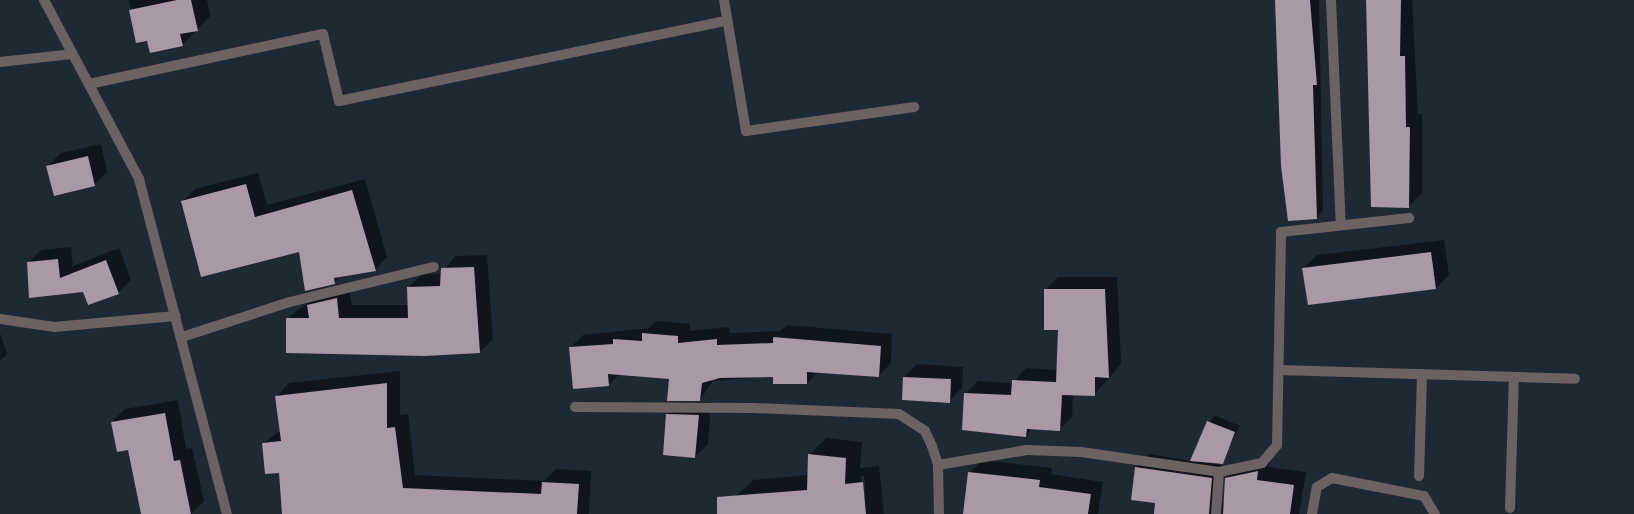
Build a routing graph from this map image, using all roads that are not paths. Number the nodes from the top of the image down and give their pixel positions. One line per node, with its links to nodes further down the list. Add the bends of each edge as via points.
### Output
1 (44, 0): 5 (street)
2 (724, 0): 4 (street)
3 (1331, 0): 10 (street)
4 (727, 21): 7 (street, via 339,101 323,34); 8 (street, via 746,131)
5 (72, 54): 6 (street); 7 (street)
6 (0, 62)
7 (89, 84): 12 (street, via 139,179)
8 (914, 107)
9 (1409, 218): 10 (street)
10 (1341, 225): 15 (street, via 1281,232)
11 (434, 267): 14 (street, via 290,302)
12 (176, 316): 13 (street, via 54,327); 14 (street)
13 (0, 319)
14 (182, 338): 24 (street)
15 (1279, 370): 16 (street); 21 (street, via 1277,445 1262,463)
16 (1422, 374): 17 (street); 22 (street)
17 (1514, 377): 18 (street); 23 (street)
18 (1575, 378)
19 (575, 407): 20 (street, via 754,408 899,414 926,431)
20 (938, 465): 21 (street, via 1027,450 1081,452); 25 (street)
21 (1219, 472): 26 (street)
22 (1419, 476)
23 (1510, 508)
24 (227, 514)
25 (939, 514)
26 (1216, 514)
27 (1312, 514): 28 (street, via 1316,487 1332,478 1424,496)
28 (1434, 514)

